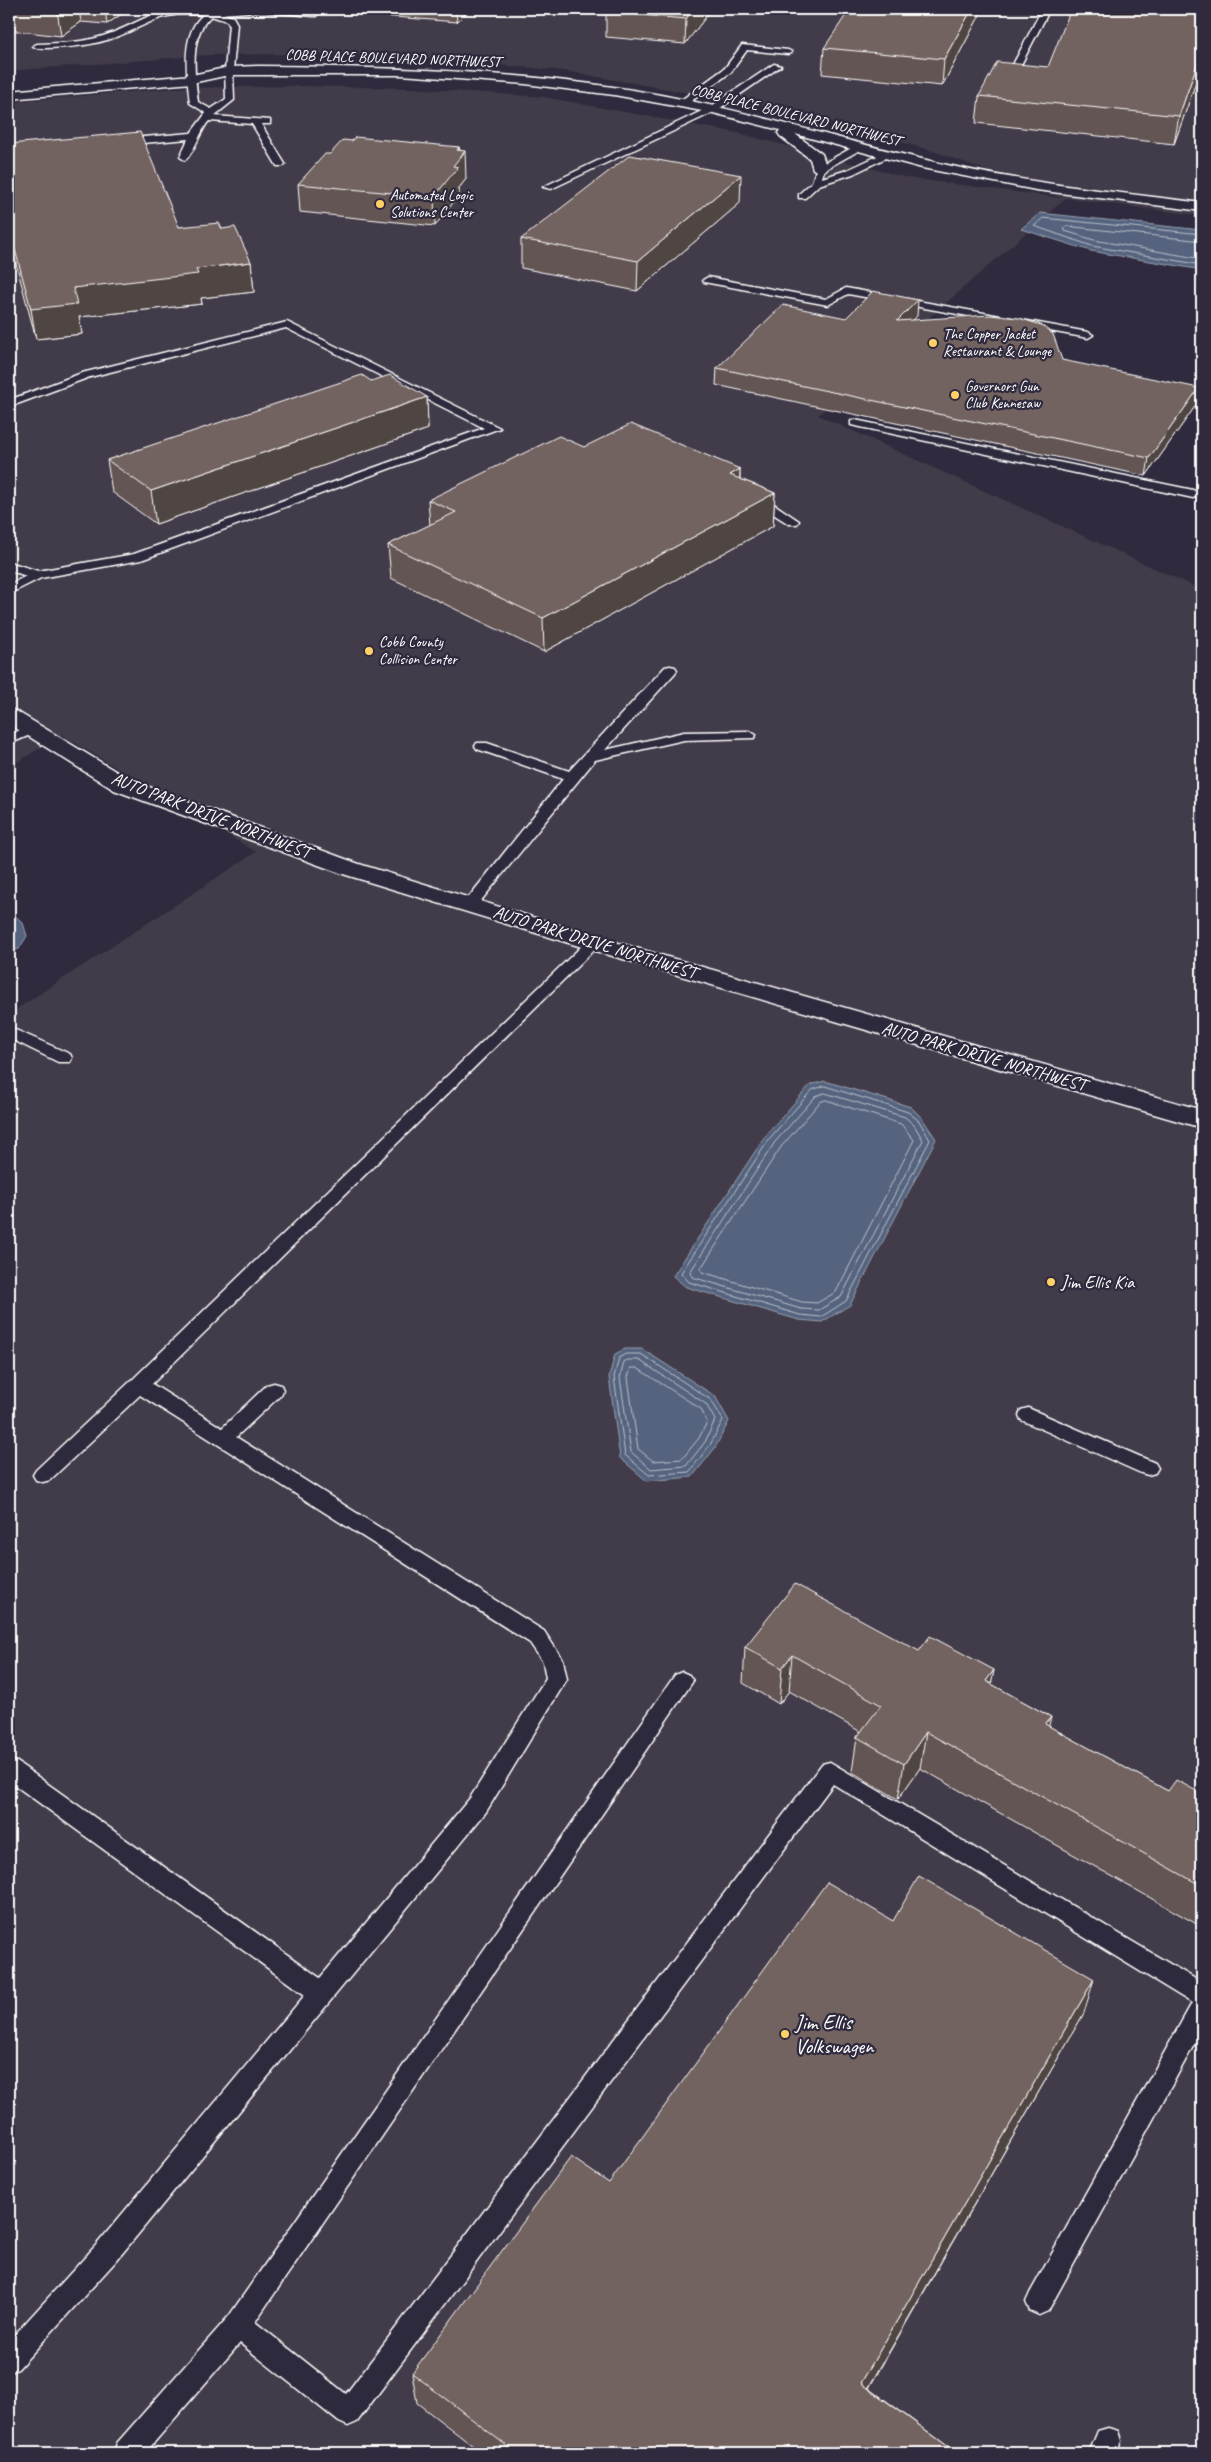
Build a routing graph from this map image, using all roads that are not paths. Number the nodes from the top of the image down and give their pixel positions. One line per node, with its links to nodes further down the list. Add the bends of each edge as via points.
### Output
1 (1046, 9): 12 (lane)
2 (210, 11): 3 (lane, via 246,9); 4 (lane, via 158,13 106,38); 8 (lane, via 237,23); 9 (lane, via 197,26)
3 (313, 14)
4 (37, 46)
5 (788, 52): 10 (lane, via 745,47)
6 (172, 66): 9 (street, COBB PLACE BOULEVARD NORTHWEST)
7 (777, 66): 11 (lane)
8 (229, 71): 9 (street, COBB PLACE BOULEVARD NORTHWEST); 14 (street, COBB PLACE BOULEVARD NORTHWEST, via 345,69 525,80); 16 (lane, via 230,100)
9 (191, 72): 13 (street, COBB PLACE BOULEVARD NORTHWEST); 16 (lane, via 194,103)
10 (736, 72): 11 (lane); 14 (lane)
11 (762, 78): 15 (lane)
12 (1010, 80)
13 (9, 95)
14 (682, 103): 15 (street, COBB PLACE BOULEVARD NORTHWEST)
15 (713, 109): 19 (street, COBB PLACE BOULEVARD NORTHWEST); 27 (lane)
16 (208, 115): 17 (lane); 20 (lane)
17 (255, 122): 18 (lane); 25 (lane)
18 (267, 122)
19 (767, 122): 22 (street, COBB PLACE BOULEVARD NORTHWEST); 26 (street, via 817,157)
20 (192, 136): 21 (lane); 24 (lane)
21 (132, 142)
22 (857, 148): 23 (street, COBB PLACE BOULEVARD NORTHWEST); 26 (lane)
23 (887, 156): 26 (lane, via 850,172); 29 (street, COBB PLACE BOULEVARD NORTHWEST, via 1036,186)
24 (185, 157)
25 (280, 164)
26 (818, 176): 28 (lane)
27 (548, 187)
28 (802, 196)
29 (1202, 206)
30 (708, 280): 31 (lane, via 828,302 846,291)
31 (1088, 335)
32 (9, 404): 38 (lane, via 86,375 287,325 494,428 137,557)
33 (855, 423): 35 (lane)
34 (743, 490): 36 (lane)
35 (1193, 494)
36 (793, 521)
37 (9, 566): 38 (lane)
38 (37, 576): 39 (lane)
39 (9, 590)
40 (670, 670): 46 (lane)
41 (9, 715): 42 (street, AUTO PARK DRIVE NORTHWEST)
42 (32, 729): 44 (lane); 48 (street, AUTO PARK DRIVE NORTHWEST, via 122,784 351,869)
43 (749, 735): 46 (lane, via 684,736)
44 (9, 740)
45 (482, 746): 47 (lane)
46 (590, 757): 47 (lane)
47 (572, 777): 48 (lane)
48 (470, 905): 49 (street, AUTO PARK DRIVE NORTHWEST)
49 (593, 943): 52 (street, AUTO PARK DRIVE NORTHWEST); 53 (lane)
50 (9, 1032): 51 (lane)
51 (64, 1058)
52 (1202, 1119)
53 (139, 1386): 56 (lane); 58 (lane)
54 (274, 1390): 56 (lane)
55 (1028, 1415): 57 (lane)
56 (223, 1438): 61 (lane, via 537,1637 553,1660 557,1679 478,1805)
57 (1148, 1468)
58 (43, 1475)
59 (682, 1681): 65 (lane)
60 (9, 1769): 61 (lane)
61 (321, 1993): 66 (lane, via 107,2252)
62 (1202, 1996): 65 (lane, via 830,1771 348,2413)
63 (1202, 2007): 64 (lane)
64 (1039, 2302)
65 (238, 2325): 67 (lane)
66 (9, 2360)
67 (127, 2453)

